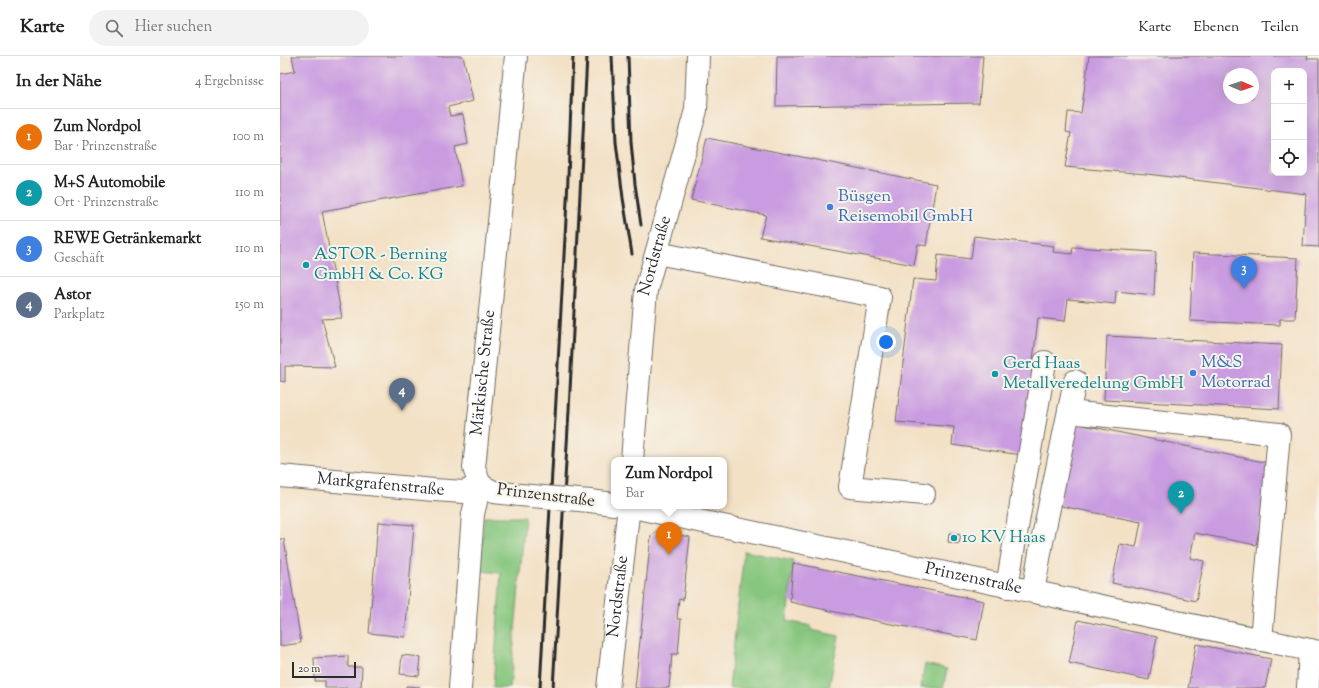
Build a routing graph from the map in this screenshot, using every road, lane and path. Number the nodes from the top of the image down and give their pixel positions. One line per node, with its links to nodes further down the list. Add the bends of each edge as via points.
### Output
1 (516, 56): 9 (street, Märkische Straße, via 474,468)
2 (698, 56): 3 (street, Nordstraße, via 696,110)
3 (657, 253): 7 (street, Nordstraße, via 646,290); 10 (street, via 880,297 850,487)
4 (1045, 362): 14 (street)
5 (1076, 381): 6 (street)
6 (1069, 412): 15 (street); 16 (street, via 1279,434)
7 (632, 457)
8 (280, 476): 9 (street, Markgrafenstraße, via 464,492)
9 (480, 485): 11 (street, Prinzenstraße, bridge, via 494,492); 18 (street, via 473,514)
10 (924, 494)
11 (611, 504)
12 (628, 509): 19 (street, Nordstraße)
13 (642, 509): 14 (street, Prinzenstraße)
14 (1007, 587): 15 (street, Prinzenstraße)
15 (1033, 592): 16 (street, Prinzenstraße)
16 (1260, 640): 17 (street, Prinzenstraße)
17 (1315, 651): 20 (street)
18 (460, 688)
19 (608, 688)
20 (1308, 688)

